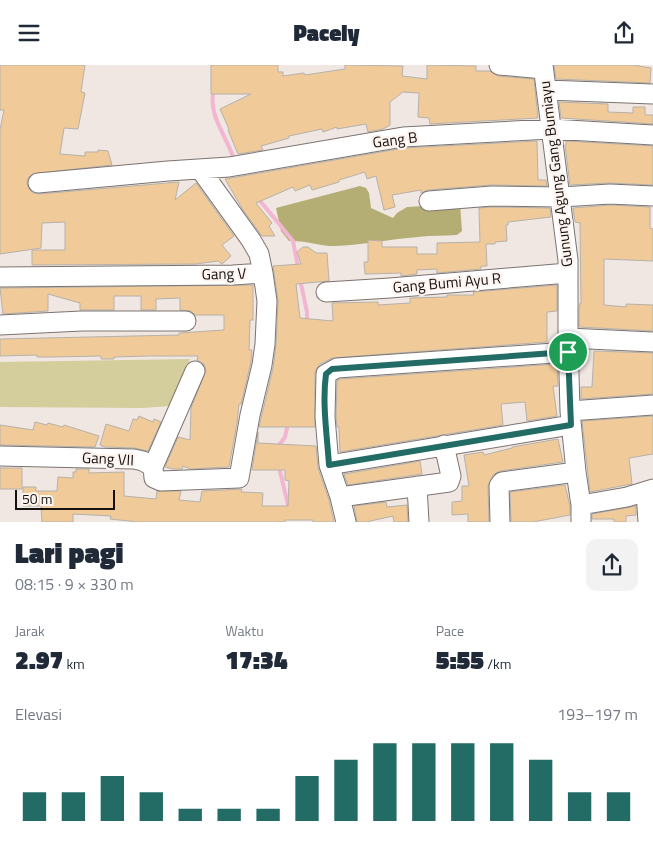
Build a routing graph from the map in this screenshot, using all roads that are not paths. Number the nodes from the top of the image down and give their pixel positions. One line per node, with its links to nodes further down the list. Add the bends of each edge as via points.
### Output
1 (500, 65): 2 (street)
2 (543, 67): 3 (street, Gunung Agung Gang Bumiayu)
3 (546, 90): 4 (street); 5 (street, Gunung Agung Gang Bumiayu)
4 (653, 94)
5 (551, 129): 6 (street, Gang B); 7 (street, Gang B, via 403,137); 10 (street, Gunung Agung Gang Bumiayu)
6 (653, 135)
7 (200, 169): 8 (street, Gang B); 12 (street, via 251,240 259,254)
8 (38, 183)
9 (653, 195): 10 (street)
10 (561, 197): 11 (street, via 492,196); 13 (street, Gunung Agung Gang Bumiayu)
11 (429, 201)
12 (263, 273): 14 (street, Gang V); 24 (street, Gang V, via 267,301 265,344)
13 (568, 273): 15 (street, Gang Bumi Ayu R); 19 (street, Gunung Agung Gang Bumiayu)
14 (0, 277)
15 (326, 292)
16 (186, 321): 17 (street)
17 (0, 325)
18 (653, 342): 19 (street)
19 (568, 345): 22 (street, Gunung Agung Gang Bumiayu); 26 (street, via 332,369 326,374 325,381)
20 (195, 371): 27 (street)
21 (653, 405): 22 (street)
22 (571, 418): 23 (street); 28 (street, Gunung Agung Gang Bumiayu)
23 (444, 445): 26 (street); 29 (street, via 450,481)
24 (243, 455): 27 (street, Gang VII, via 240,477 236,479 161,481 154,479)
25 (0, 456): 27 (street, Gang VII, via 134,459)
26 (329, 465): 31 (street)
27 (153, 467)
28 (576, 472): 32 (street, Gunung Agung Gang Bumiayu); 35 (street, via 502,483 499,486)
29 (417, 487): 31 (street); 34 (street)
30 (649, 491): 32 (street); 36 (street)
31 (340, 497): 33 (street)
32 (581, 513)
33 (346, 522)
34 (419, 522)
35 (500, 522)
36 (648, 522)

